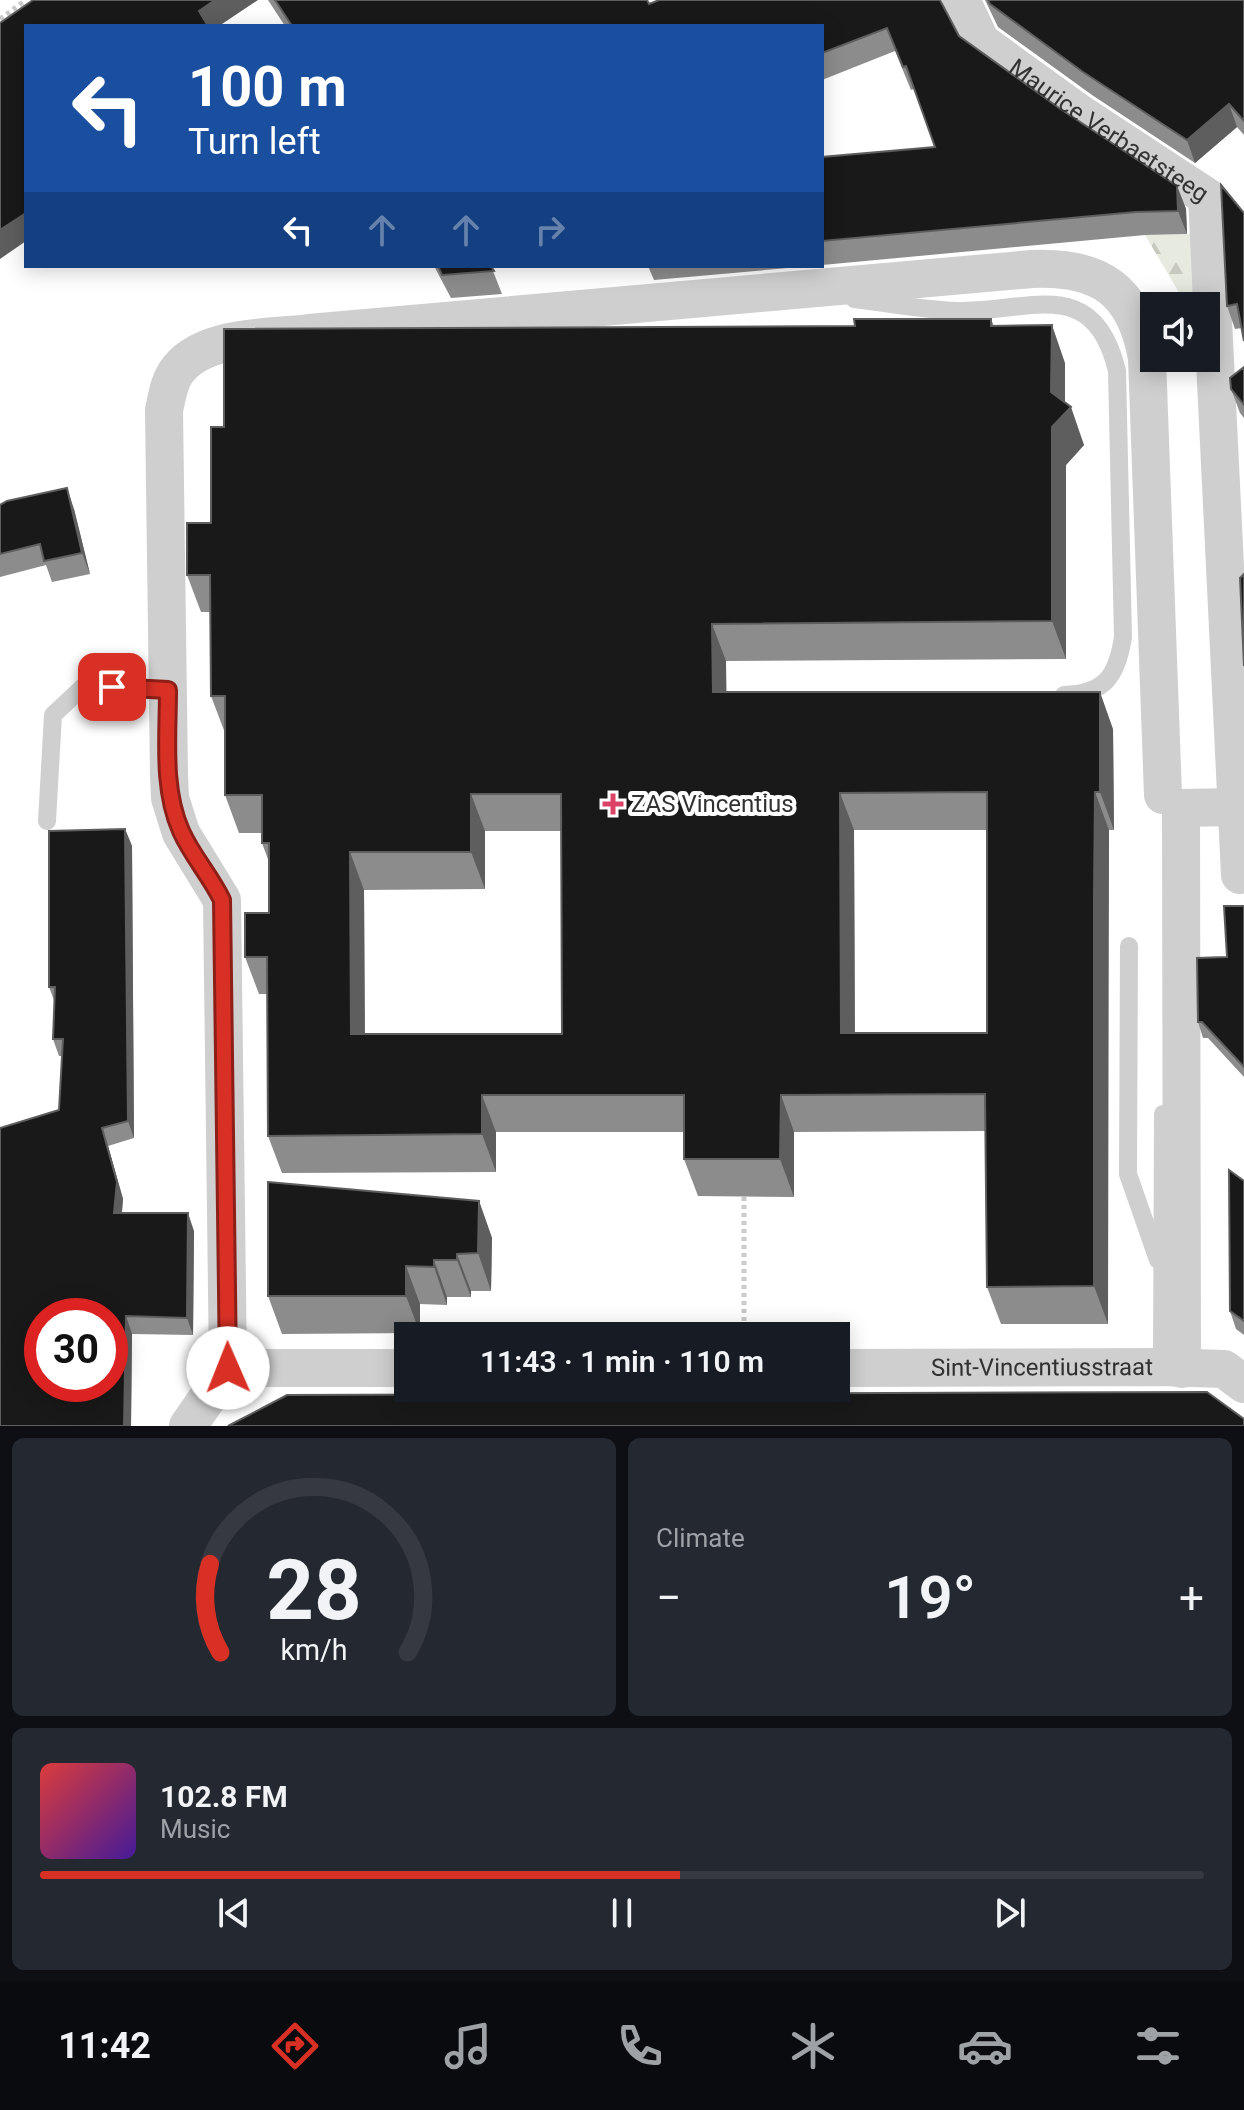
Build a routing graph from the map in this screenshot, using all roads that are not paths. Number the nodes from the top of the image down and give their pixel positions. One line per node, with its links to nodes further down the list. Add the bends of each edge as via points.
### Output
1 (961, 0): 6 (street, Maurice Verbaetsteeg, via 981,42 1207,197)
2 (791, 292): 3 (street, via 309,333 224,343 187,359 174,375 164,410); 4 (lane, via 962,311 1051,304 1091,317 1104,334 1117,371 1120,658 1112,676 1098,688); 5 (street, via 1057,268 1102,279 1133,312 1147,358)
3 (168, 690): 7 (lane, via 84,686 53,715); 13 (street, via 175,817 191,852 216,886 224,913)
4 (1040, 696)
5 (1163, 795): 10 (lane)
6 (1222, 808): 8 (street); 16 (street, via 1181,808)
7 (47, 821)
8 (1240, 875)
9 (1129, 946): 12 (lane, via 1128,1174)
10 (1163, 1064)
11 (1163, 1095): 12 (lane)
12 (1162, 1274): 16 (lane)
13 (228, 1368): 14 (street); 18 (street)
14 (394, 1368)
15 (850, 1368): 16 (street, Sint-Vincentiusstraat)
16 (1172, 1368): 17 (street, Sint-Vincentiusstraat, via 1224,1369)
17 (1244, 1384)
18 (188, 1426)

